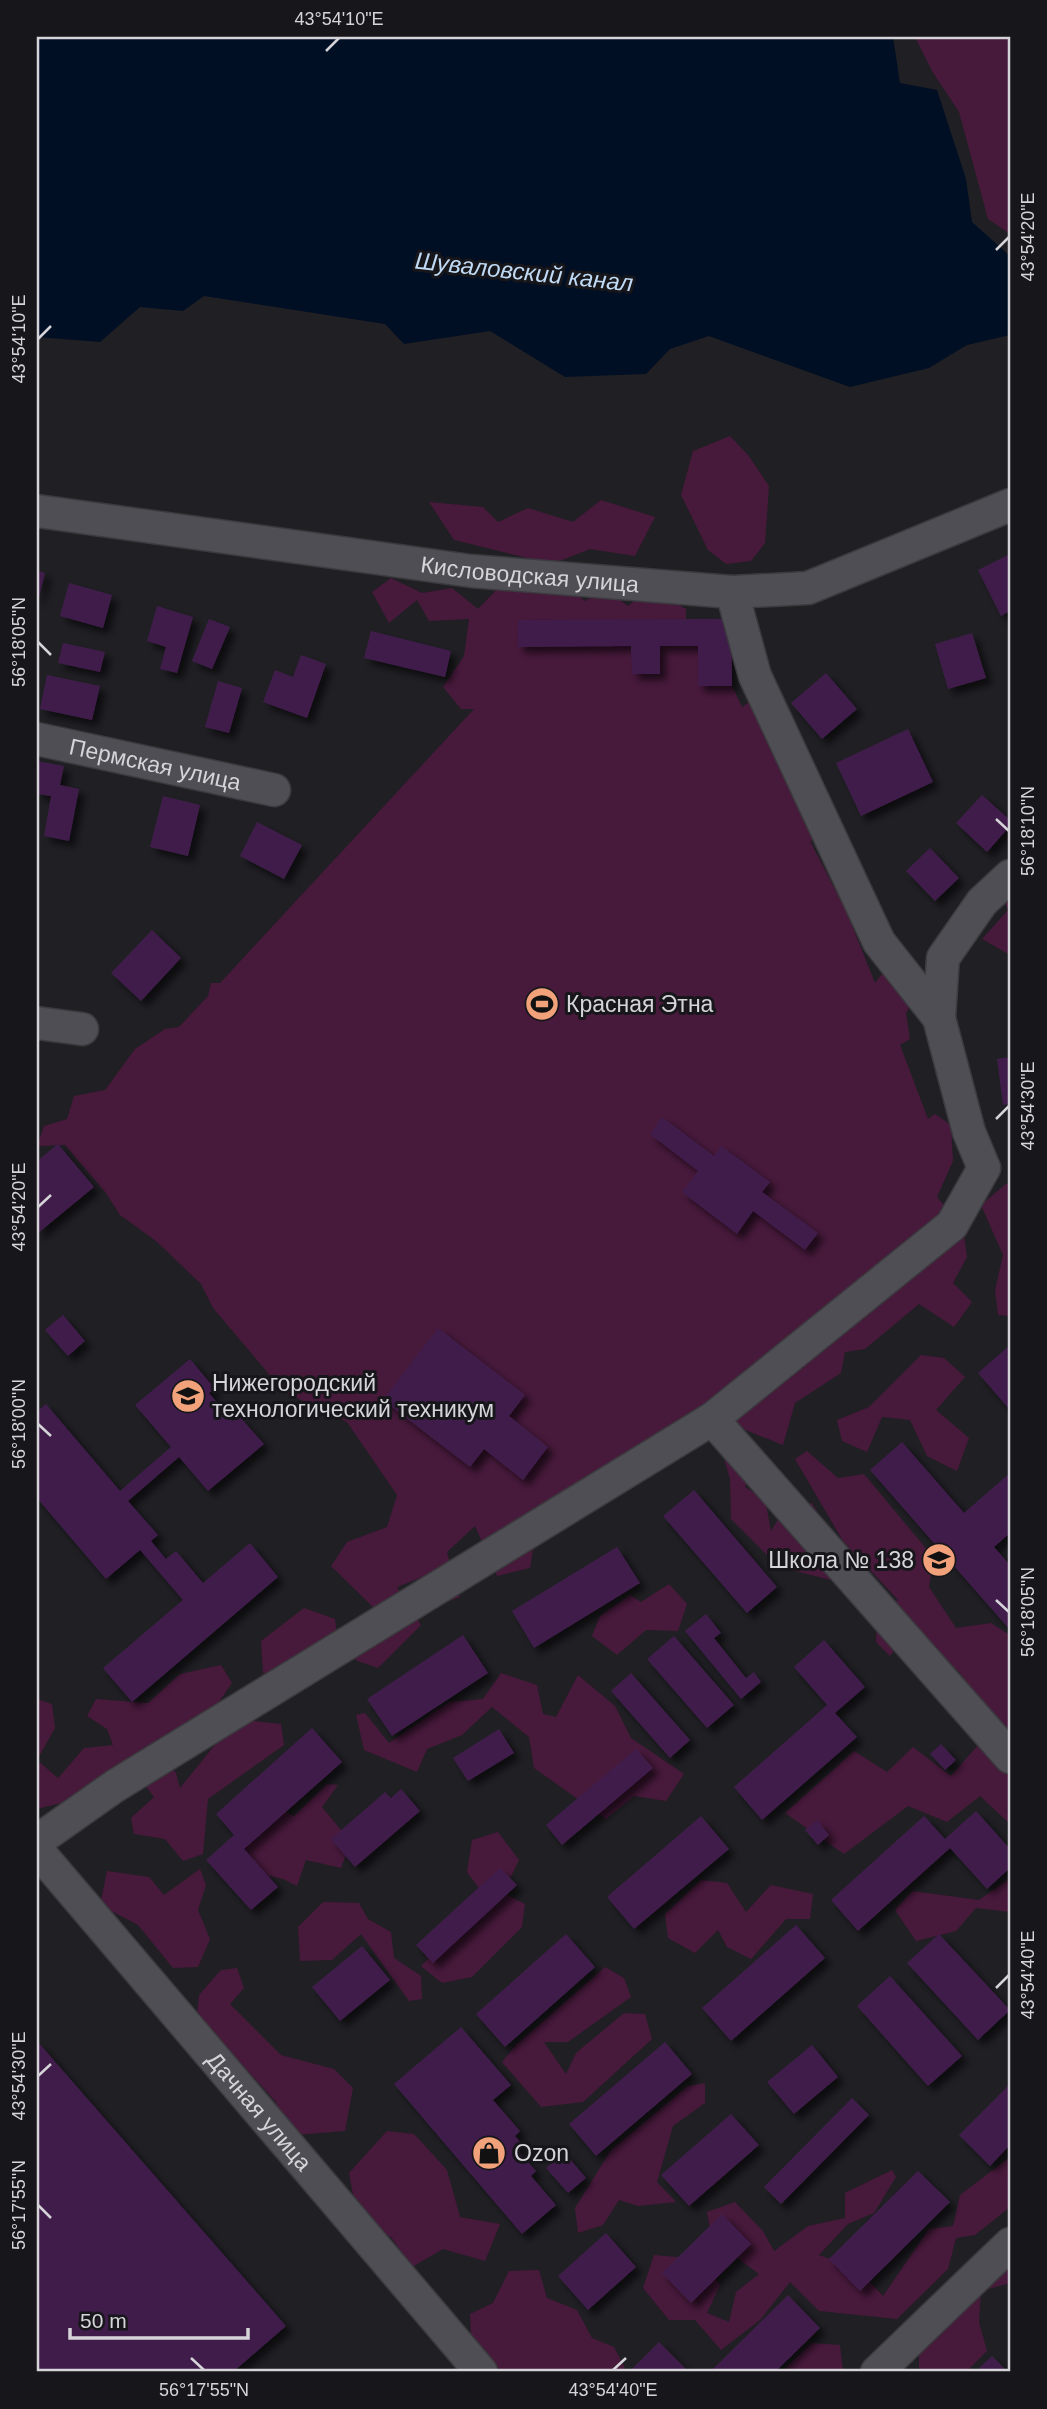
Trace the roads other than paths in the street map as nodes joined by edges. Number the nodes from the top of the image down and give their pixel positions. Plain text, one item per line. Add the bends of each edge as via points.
1 (1010, 505) edge
2 (37, 511) edge
3 (732, 592) junction
4 (37, 739) edge
5 (274, 790) dead end
6 (1010, 876) edge
7 (939, 1018) junction
8 (37, 1023) edge
9 (82, 1029) dead end
10 (997, 1165) edge
11 (712, 1419) junction
12 (1010, 1757) edge
13 (37, 1841) edge
14 (37, 1850) edge
15 (1010, 2244) edge
16 (481, 2372) edge
17 (877, 2372) edge

1 - 3 street, Кисловодская улица via 808,588
2 - 3 street, Кисловодская улица via 471,571
3 - 7 street via 755,676 879,942
4 - 5 street, Пермская улица
6 - 7 street via 982,902 943,958
7 - 10 street via 969,1132
8 - 9 street
10 - 11 street via 952,1225
11 - 12 street
11 - 13 street via 115,1786
14 - 16 street, Дачная улица
15 - 17 street

